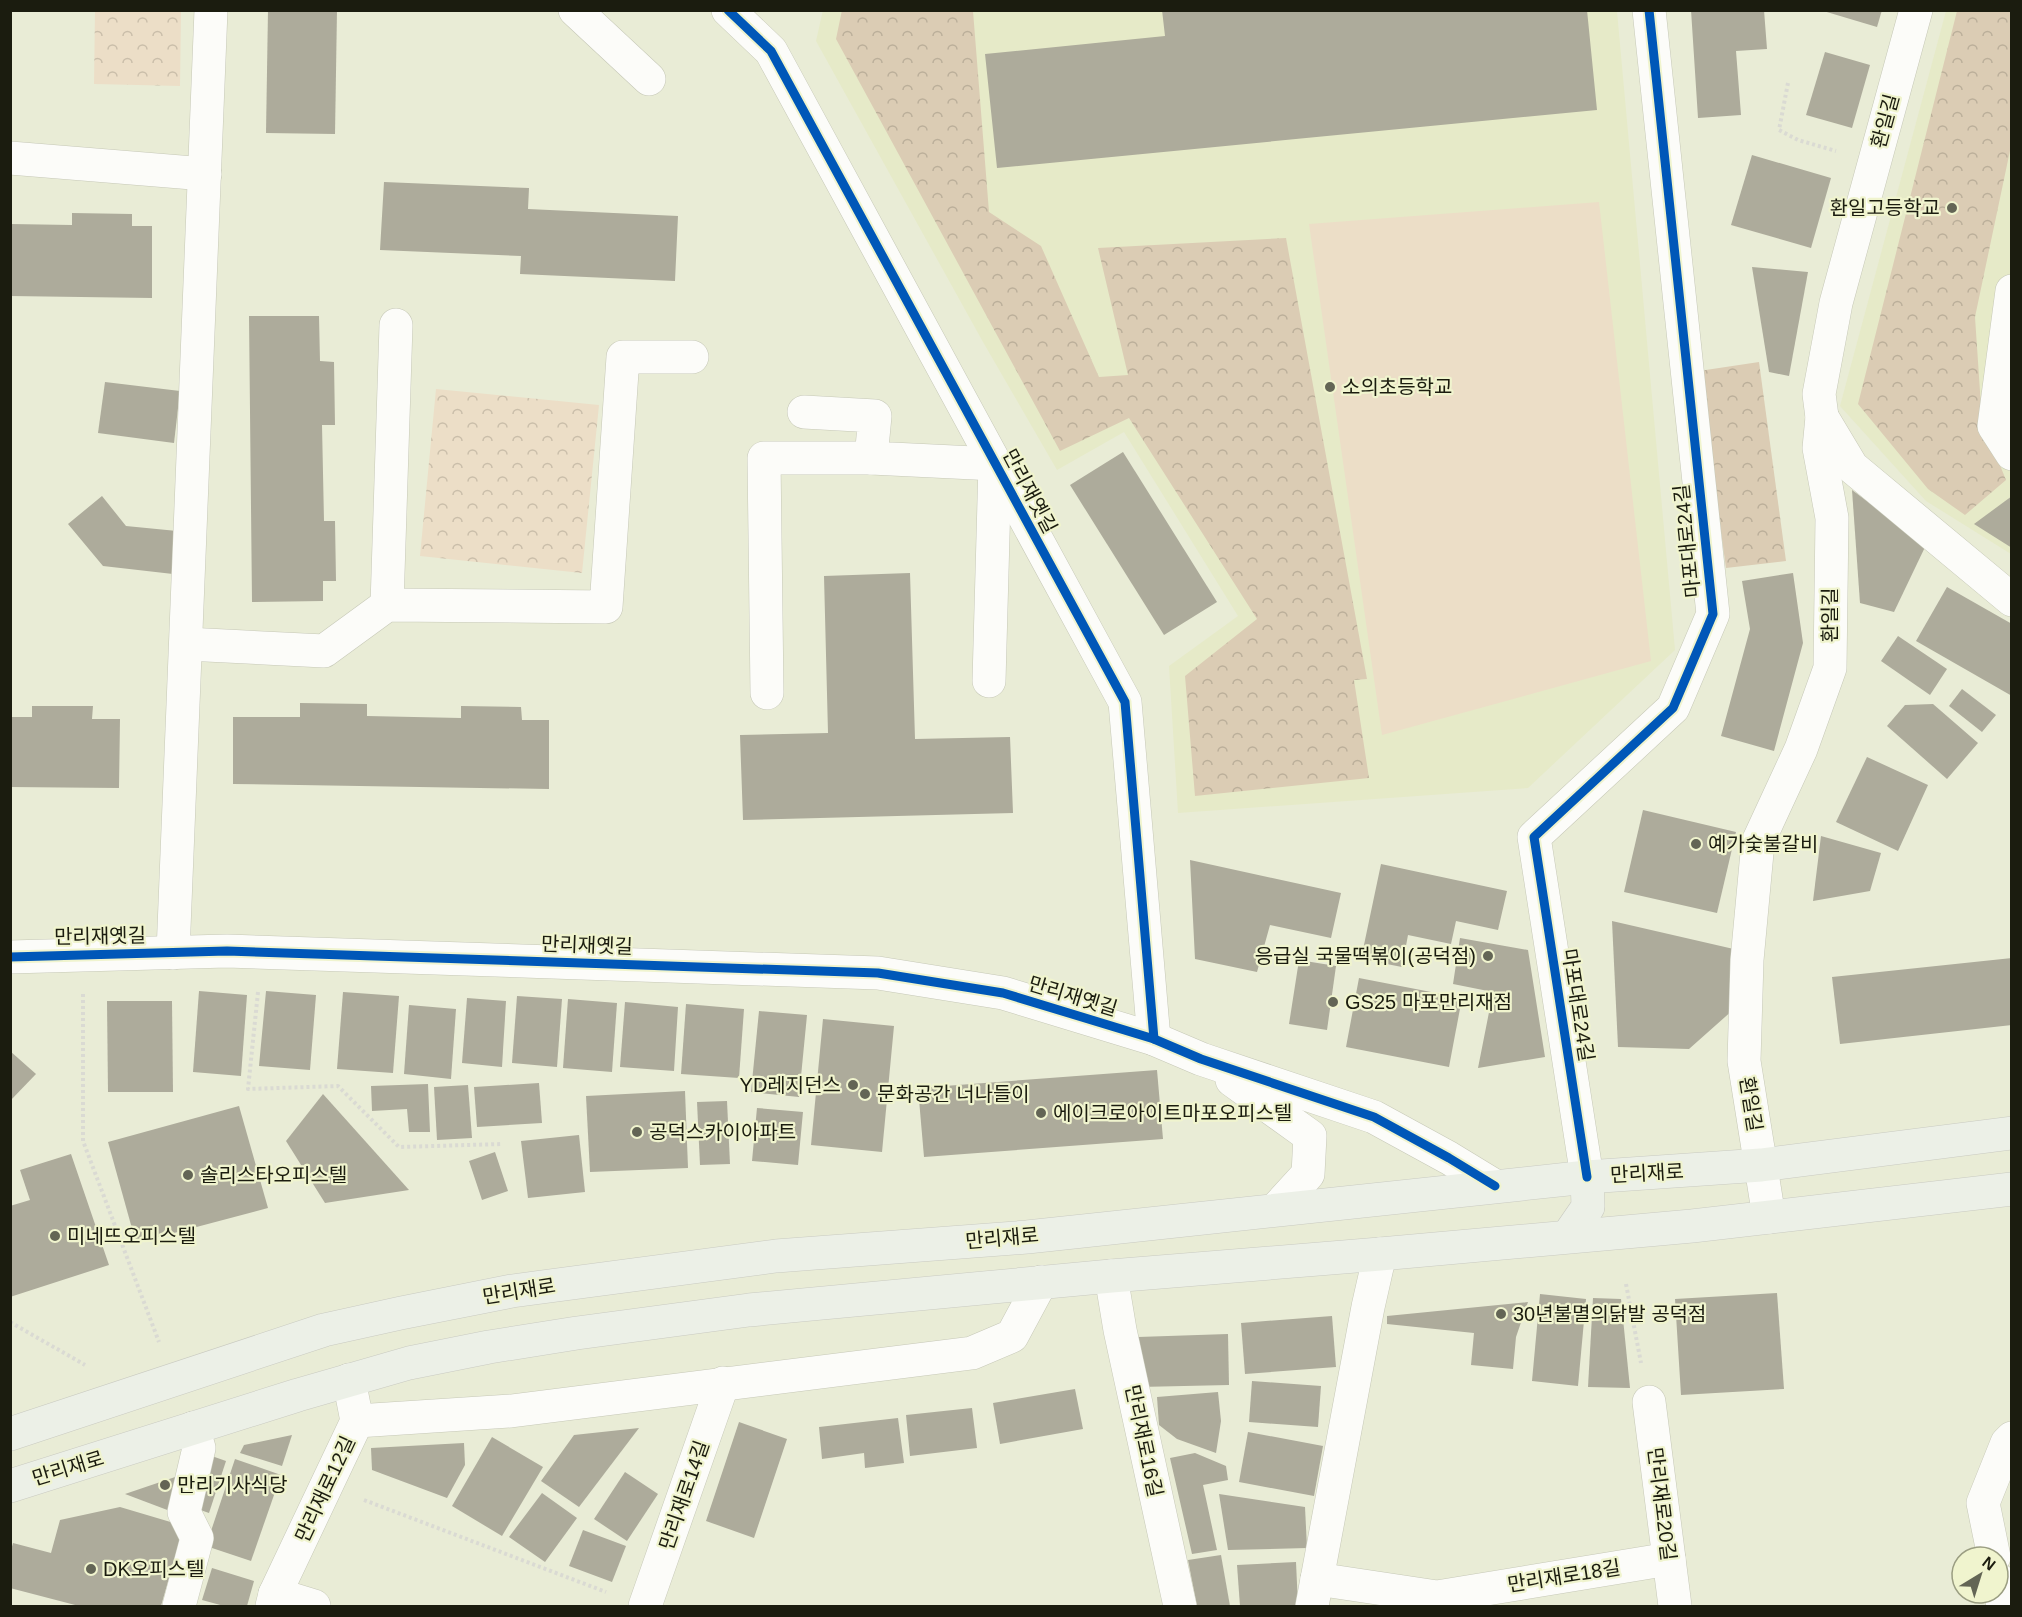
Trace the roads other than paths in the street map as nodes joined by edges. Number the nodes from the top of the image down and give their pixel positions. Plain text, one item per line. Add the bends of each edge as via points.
1 (211, 10) edge
2 (575, 10) edge
3 (728, 10) edge
4 (1649, 10) edge
5 (1916, 10) edge
6 (649, 79) dead end
7 (10, 158) edge
8 (205, 174) junction
9 (2012, 291) edge
10 (396, 325) dead end
11 (692, 357) dead end
12 (804, 412) dead end
13 (1822, 417) junction
14 (2012, 454) edge
15 (871, 458) junction
16 (995, 464) junction
17 (2012, 600) edge
18 (387, 605) junction
19 (186, 644) junction
20 (989, 681) dead end
21 (767, 693) dead end
22 (173, 953) junction
23 (10, 957) edge
24 (1154, 1039) junction
25 (1201, 1059) junction
26 (2012, 1133) edge
27 (1761, 1165) junction
28 (1587, 1177) junction
29 (1495, 1186) junction
30 (2012, 1189) edge
31 (1276, 1209) junction
32 (1770, 1217) junction
33 (1568, 1236) junction
34 (1380, 1254) junction
35 (1111, 1276) junction
36 (1041, 1282) junction
37 (349, 1380) junction
38 (723, 1383) junction
39 (1649, 1402) road end
40 (357, 1421) junction
41 (193, 1428) junction
42 (10, 1434) edge
43 (2012, 1438) edge
44 (10, 1486) edge
45 (1992, 1545) edge
46 (1669, 1559) junction
47 (1315, 1593) edge
48 (274, 1600) edge
49 (179, 1606) edge
50 (314, 1606) edge
51 (645, 1606) edge
52 (1180, 1606) edge
53 (1676, 1606) edge

1 - 8 street
2 - 6 street
3 - 16 street, 만리재옛길 via 771,51
4 - 28 street, 마포대로24길 via 1713,614 1673,708 1534,837
5 - 13 street, 환일길 via 1836,303 1819,393
7 - 8 street
8 - 19 street
9 - 14 street via 1994,426
10 - 18 street
11 - 18 street via 623,357 606,607
12 - 15 street via 875,416
13 - 17 street via 1852,467
13 - 27 street, 환일길 via 1819,447 1832,518 1830,668 1801,749 1758,842 1747,960 1744,1060
15 - 16 street
15 - 21 street via 764,458
16 - 20 street
16 - 24 street, 만리재옛길 via 1125,702
18 - 19 street via 324,651
19 - 22 street
22 - 23 street, 만리재옛길
22 - 24 street, 만리재옛길 via 227,951 878,973 1003,993
24 - 25 street, 만리재옛길
25 - 29 street, 만리재옛길 via 1374,1117
25 - 31 street, 만리재옛길 via 1310,1136 1308,1174
26 - 27 main road, 만리재로
27 - 28 main road, 만리재로
27 - 32 street, 환일길
28 - 29 main road, 만리재로
28 - 33 main road via 1588,1207
29 - 31 main road, 만리재로
30 - 32 main road, 만리재로
31 - 42 main road, 만리재로 via 1027,1237 776,1256 512,1291 324,1330
32 - 33 main road, 만리재로
33 - 34 main road, 만리재로
34 - 35 main road, 만리재로
34 - 47 street, 만리재로18길
35 - 36 main road, 만리재로
35 - 52 street, 만리재로16길
36 - 37 main road, 만리재로 via 749,1310 576,1333 409,1363
36 - 38 street via 1012,1336 972,1353
37 - 40 street, 만리재로12길
37 - 41 main road, 만리재로
38 - 40 street via 511,1411
38 - 51 street, 만리재로14길
39 - 46 street, 만리재로20길
40 - 48 street, 만리재로12길
41 - 44 main road, 만리재로
41 - 49 street via 199,1448 184,1512 197,1538
43 - 45 street via 1983,1503
46 - 47 street, 만리재로18길 via 1437,1597
46 - 53 street, 만리재로20길
48 - 50 street, 만리재로12길

